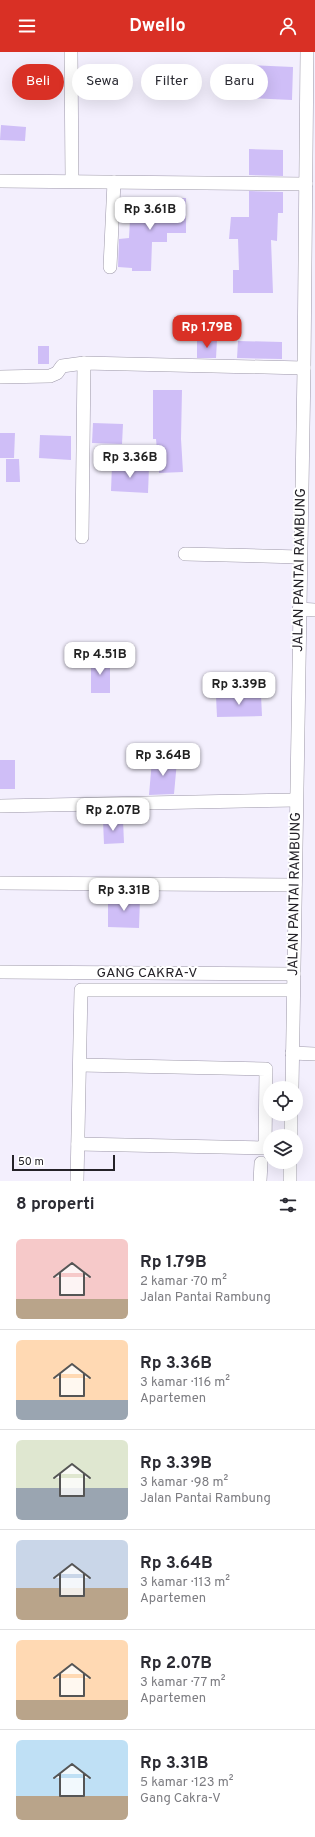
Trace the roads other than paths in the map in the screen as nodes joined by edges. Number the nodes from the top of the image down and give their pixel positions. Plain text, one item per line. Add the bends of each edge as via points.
1 (71, 52) edge
2 (307, 52) edge
3 (0, 181) edge
4 (72, 181) junction
5 (114, 182) junction
6 (306, 184) junction
7 (110, 267) dead end
8 (84, 363) junction
9 (304, 368) junction
10 (0, 377) edge
11 (82, 537) dead end
12 (185, 554) dead end
13 (300, 557) junction
14 (299, 609) junction
15 (315, 610) edge
16 (296, 800) junction
17 (0, 806) edge
18 (0, 884) edge
19 (295, 885) junction
20 (0, 972) edge
21 (294, 974) junction
22 (293, 990) junction
23 (292, 1054) junction
24 (315, 1054) edge
25 (80, 1066) junction
26 (292, 1081) edge
27 (78, 1144) junction
28 (261, 1163) dead end
29 (290, 1169) edge
30 (77, 1181) edge
31 (260, 1181) edge
32 (290, 1181) edge

1 - 4 street
2 - 6 street, JALAN PANTAI RAMBUNG
3 - 4 street
4 - 5 street
5 - 6 street
5 - 7 street
6 - 9 street, JALAN PANTAI RAMBUNG
8 - 9 street
8 - 10 street via 62,366 57,373 50,376
8 - 11 street
9 - 13 street, JALAN PANTAI RAMBUNG
12 - 13 street
13 - 14 street, JALAN PANTAI RAMBUNG
14 - 15 street
14 - 16 street, JALAN PANTAI RAMBUNG
16 - 17 street
16 - 19 street, JALAN PANTAI RAMBUNG
18 - 19 street
19 - 21 street, JALAN PANTAI RAMBUNG
20 - 21 street, GANG CAKRA-V
21 - 22 street, JALAN PANTAI RAMBUNG
22 - 23 street, JALAN PANTAI RAMBUNG
22 - 25 street via 82,990
23 - 24 street
23 - 26 street, JALAN PANTAI RAMBUNG
25 - 27 street
25 - 27 street via 266,1069 265,1148
27 - 30 street
28 - 31 street
29 - 32 street

